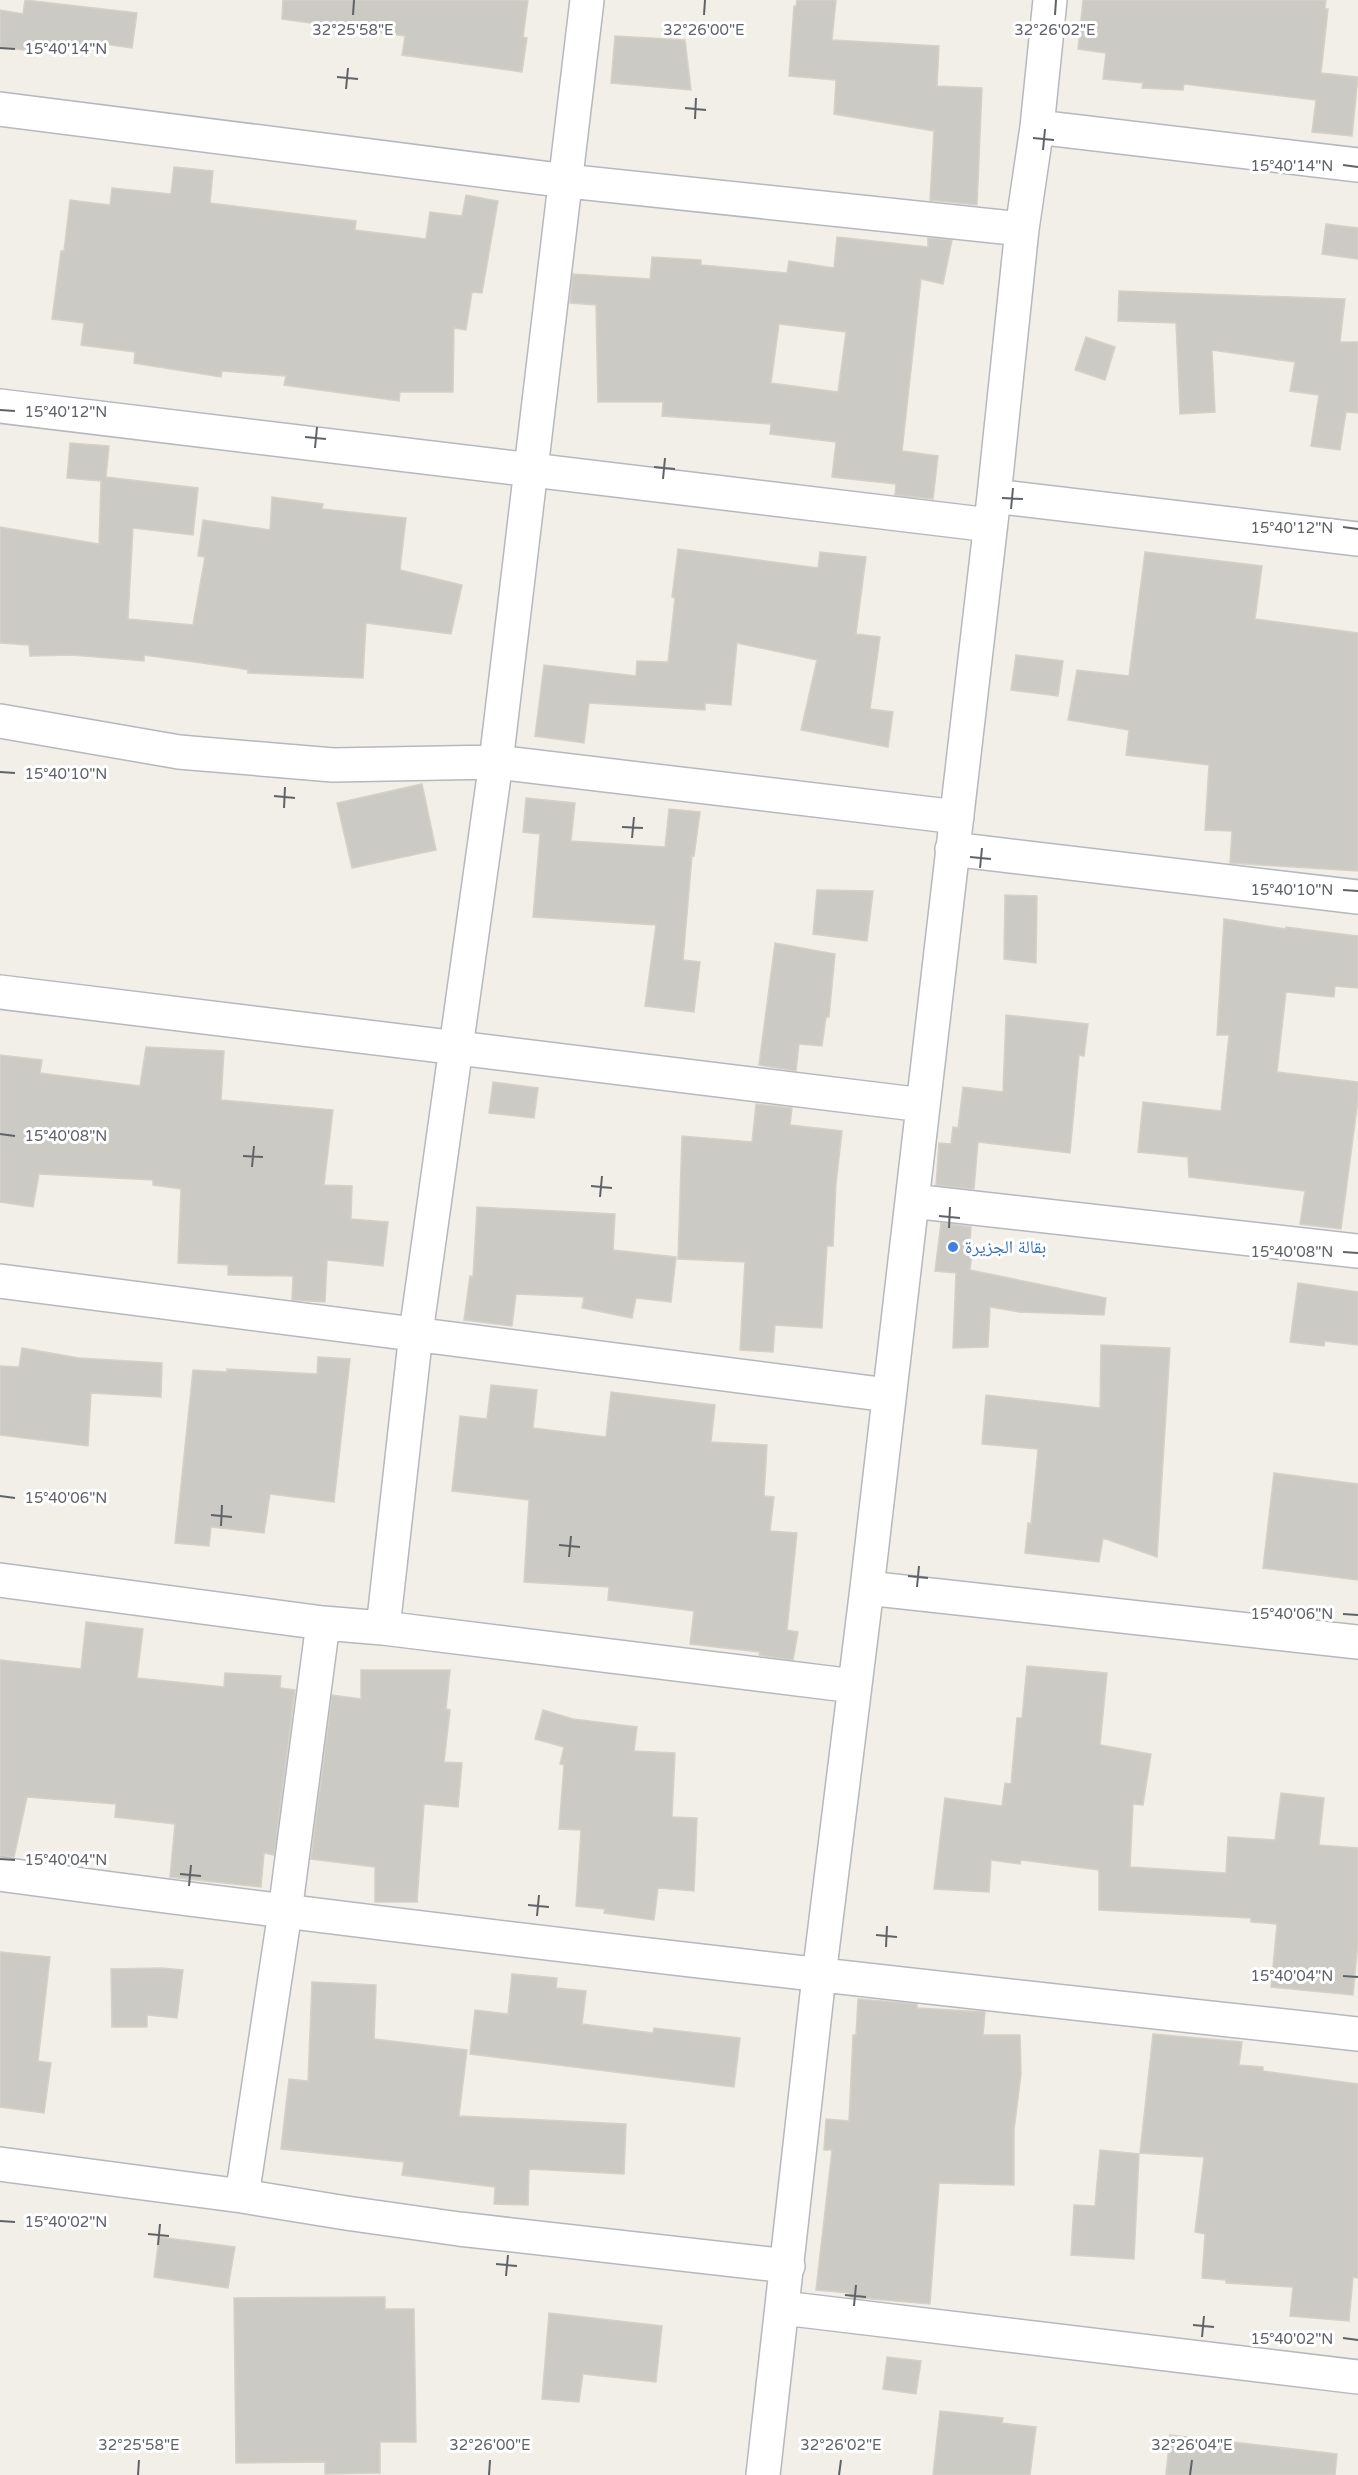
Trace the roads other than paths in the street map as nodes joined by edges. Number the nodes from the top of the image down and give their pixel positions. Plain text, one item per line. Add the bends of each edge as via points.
1 (587, 0) edge
2 (1050, 0) edge
3 (0, 109) edge
4 (1037, 126) junction
5 (1358, 165) edge
6 (567, 181) junction
7 (1022, 229) junction
8 (0, 405) edge
9 (530, 470) junction
10 (992, 511) junction
11 (1358, 539) edge
12 (0, 721) edge
13 (495, 762) junction
14 (957, 817) junction
15 (952, 849) junction
16 (1358, 897) edge
17 (0, 992) edge
18 (455, 1048) junction
19 (923, 1105) junction
20 (912, 1201) junction
21 (1358, 1251) edge
22 (0, 1281) edge
23 (416, 1333) junction
24 (888, 1395) junction
25 (0, 1580) edge
26 (867, 1588) junction
27 (323, 1623) junction
28 (383, 1628) junction
29 (1358, 1642) edge
30 (854, 1686) junction
31 (0, 1874) edge
32 (285, 1912) junction
33 (819, 1976) junction
34 (1358, 2034) edge
35 (0, 2164) edge
36 (242, 2196) junction
37 (788, 2266) junction
38 (783, 2308) junction
39 (1358, 2377) edge
40 (763, 2475) edge

1 - 6 street
2 - 4 street
3 - 6 street
4 - 5 street
4 - 7 street
6 - 7 street
6 - 9 street
7 - 10 street
8 - 9 street
9 - 10 street
9 - 13 street
10 - 11 street
10 - 14 street
12 - 13 street via 179,752 321,764
13 - 14 street
13 - 18 street
14 - 15 street
15 - 16 street
15 - 19 street
17 - 18 street
18 - 19 street
18 - 23 street
19 - 20 street
20 - 21 street
20 - 24 street
22 - 23 street
23 - 24 street
23 - 28 street
24 - 26 street
25 - 27 street
26 - 29 street
26 - 30 street
27 - 28 street
27 - 32 street
28 - 30 street
30 - 33 street
31 - 32 street
32 - 33 street
32 - 36 street
33 - 34 street
33 - 37 street
35 - 36 street
36 - 37 street via 459,2229
37 - 38 street
38 - 39 street
38 - 40 street

